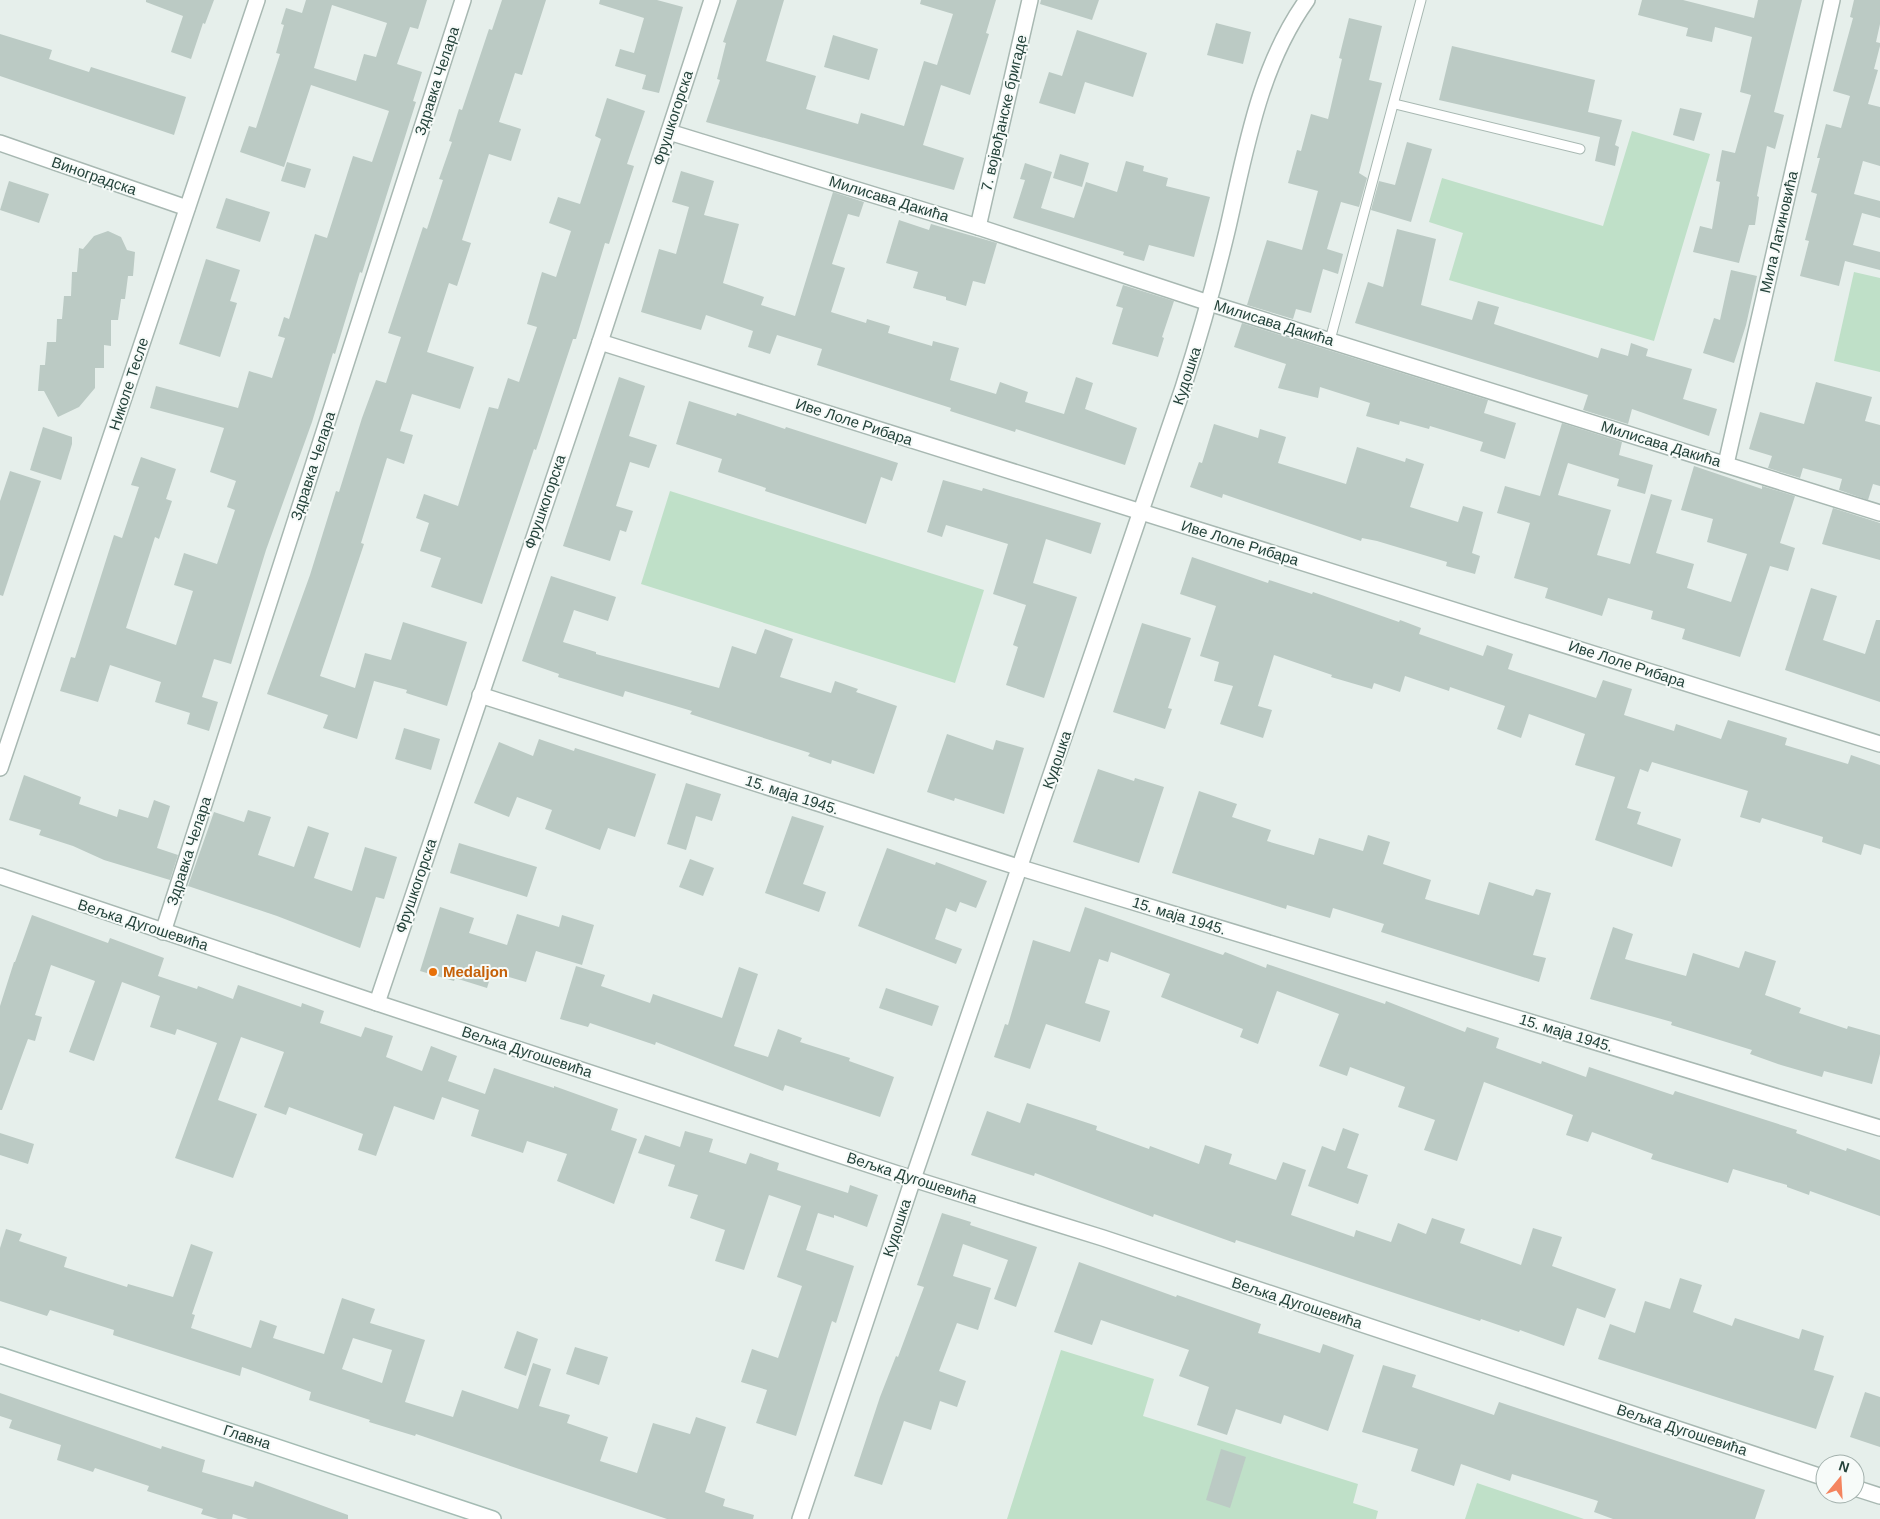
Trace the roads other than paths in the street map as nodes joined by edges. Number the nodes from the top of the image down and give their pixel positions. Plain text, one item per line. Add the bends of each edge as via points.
1 (257, 0) edge
2 (463, 0) edge
3 (712, 0) edge
4 (1030, 0) edge
5 (1307, 0) edge
6 (1422, 0) edge
7 (1832, 0) edge
8 (1395, 104) junction
9 (669, 132) junction
10 (0, 143) edge
11 (1580, 149) dead end
12 (187, 208) junction
13 (978, 227) junction
14 (1209, 303) junction
15 (1330, 340) junction
16 (600, 342) junction
17 (1726, 464) junction
18 (1140, 513) junction
19 (1880, 513) edge
20 (480, 695) junction
21 (1880, 744) edge
22 (0, 768) edge
23 (1021, 868) junction
24 (0, 876) edge
25 (163, 932) junction
26 (376, 1003) junction
27 (1880, 1128) edge
28 (913, 1179) junction
29 (0, 1355) edge
30 (1815, 1475) edge
31 (1865, 1491) edge
32 (1880, 1496) edge
33 (493, 1519) edge
34 (800, 1519) edge

1 - 12 street, Николе Тесле
2 - 25 street, Здравка Челара
3 - 9 street, Фрушкогорска
4 - 13 street, 7. војвођанске бригаде
5 - 14 street, Кудошка via 1268,72 1255,111
6 - 8 lane
7 - 17 street, Мила Латиновића
8 - 11 lane
8 - 15 lane
9 - 13 street, Милисава Дакића
9 - 16 street, Фрушкогорска
10 - 12 street, Виноградска
12 - 22 street, Николе Тесле
13 - 14 street, Милисава Дакића
14 - 15 street, Милисава Дакића
14 - 18 street, Кудошка
15 - 17 street, Милисава Дакића
16 - 18 street, Иве Лоле Рибара
16 - 20 street, Фрушкогорска
17 - 19 street, Милисава Дакића
18 - 21 street, Иве Лоле Рибара
18 - 23 street, Кудошка
20 - 23 street, 15. маја 1945.
20 - 26 street, Фрушкогорска
23 - 27 street, 15. маја 1945.
23 - 28 street, Кудошка
24 - 25 street, Вељка Дугошевића
25 - 26 street, Вељка Дугошевића
26 - 28 street, Вељка Дугошевића
28 - 30 street, Вељка Дугошевића via 1103,1238
28 - 34 street, Кудошка
29 - 33 street, Главна
31 - 32 street

